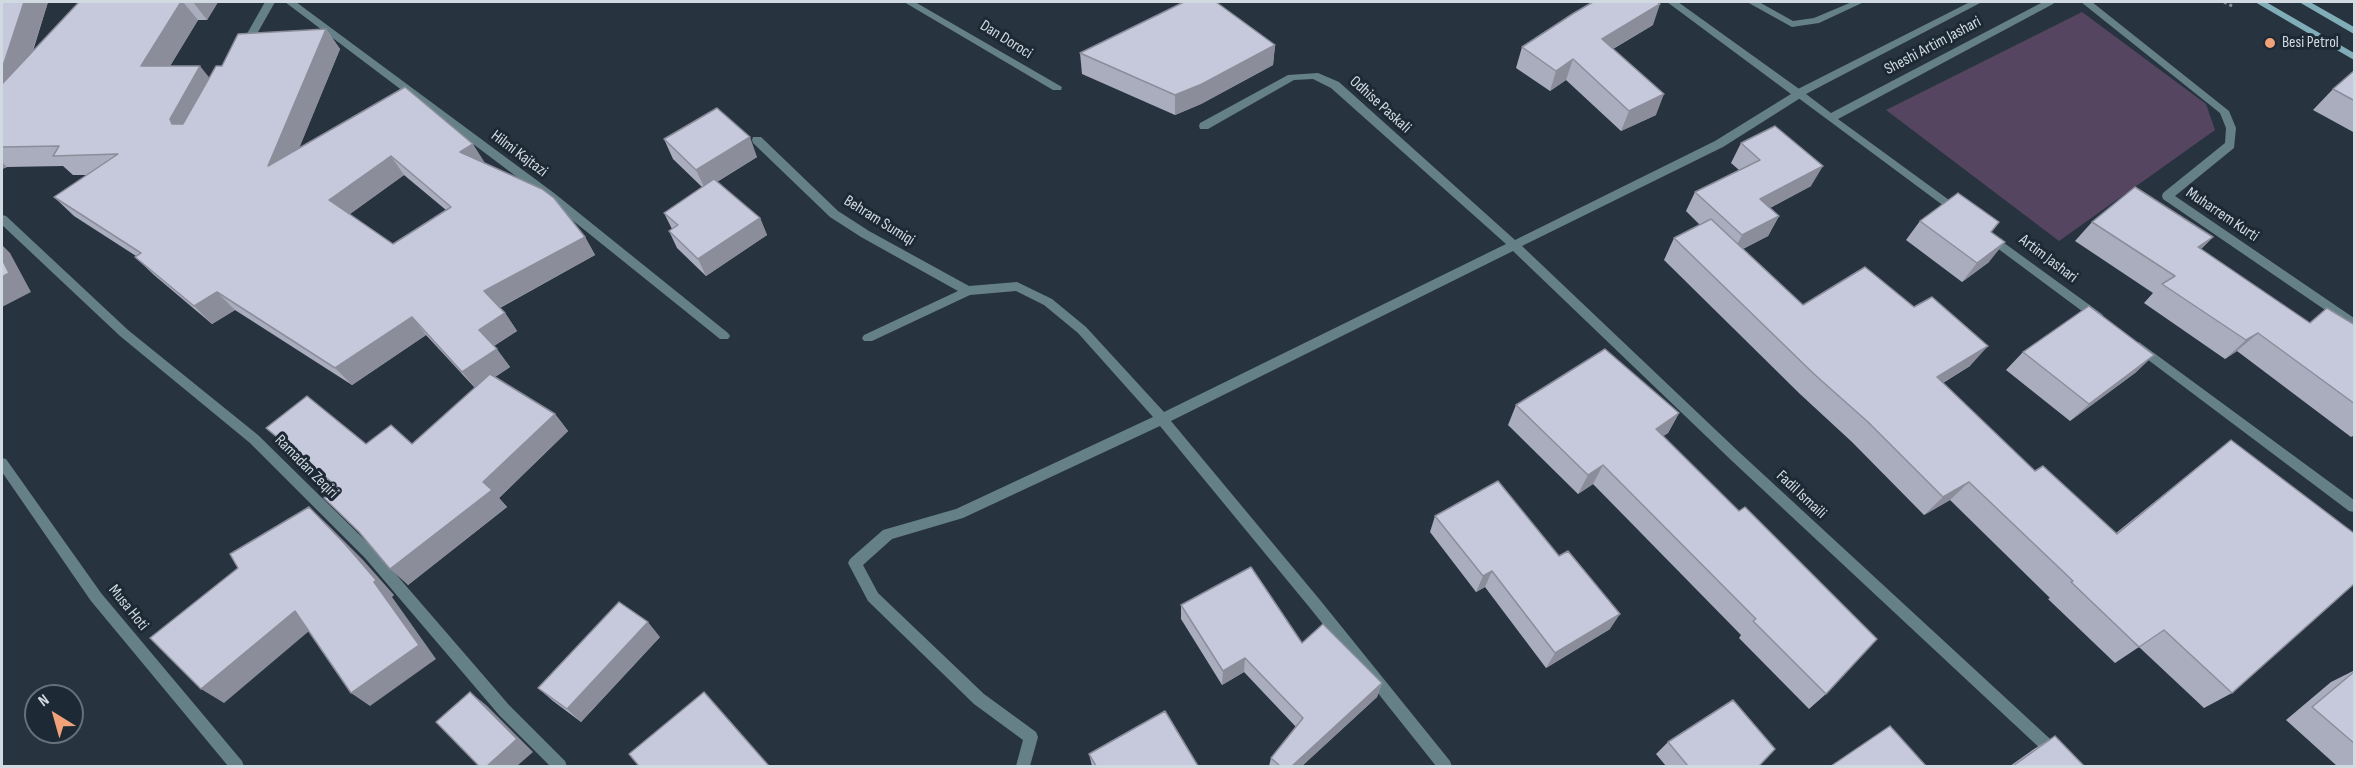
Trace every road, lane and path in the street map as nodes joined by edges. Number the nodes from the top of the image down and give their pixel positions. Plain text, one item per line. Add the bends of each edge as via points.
1 (270, 2) edge
2 (290, 2) edge
3 (909, 2) edge
4 (1672, 2) edge
5 (1752, 2) edge
6 (1859, 2) edge
7 (1977, 2) edge
8 (2049, 2) edge
9 (2086, 2) edge
10 (2260, 2) edge
11 (2304, 2) edge
12 (2355, 31) edge
13 (2355, 57) edge
14 (237, 61) edge
15 (1057, 87) dead end
16 (1798, 94) junction
17 (1831, 118) junction
18 (1204, 126) dead end
19 (757, 140) dead end
20 (1964, 217) edge
21 (2, 219) edge
22 (1983, 231) edge
23 (1514, 244) junction
24 (968, 291) junction
25 (2107, 323) edge
26 (2355, 324) edge
27 (724, 336) dead end
28 (2126, 337) edge
29 (868, 338) dead end
30 (1162, 419) junction
31 (2, 463) edge
32 (2355, 507) edge
33 (237, 766) edge
34 (560, 766) edge
35 (1023, 766) edge
36 (1445, 766) edge
37 (2069, 766) edge

1 - 14 street
2 - 27 street, Hilmi Kajtazi via 549,196
3 - 15 street, Dan Doroci
4 - 16 street
5 - 6 street via 1792,24 1816,21
7 - 16 street
8 - 17 street, Sheshi Artim Jashari
9 - 26 street, Muharrem Kurti via 2224,111 2231,128 2230,145 2166,196
10 - 13 main road
11 - 12 main road
16 - 17 street
16 - 23 street via 1719,144
17 - 20 street
18 - 23 street, Odhise Paskali via 1292,77 1314,75 1335,84
19 - 24 street, Behram Sumiqi via 834,214
21 - 34 street, Ramadan Zeqiri via 124,333 254,439 370,554 504,710
22 - 25 street, Artim Jashari
23 - 30 street
23 - 37 street, Fadil Ismaili
24 - 29 street
24 - 30 street via 1017,286 1048,302 1082,330
28 - 32 street
30 - 35 street via 958,514 888,534 855,563 873,597 979,699 1031,737
30 - 36 street
31 - 33 street, Musa Hoti via 96,597

